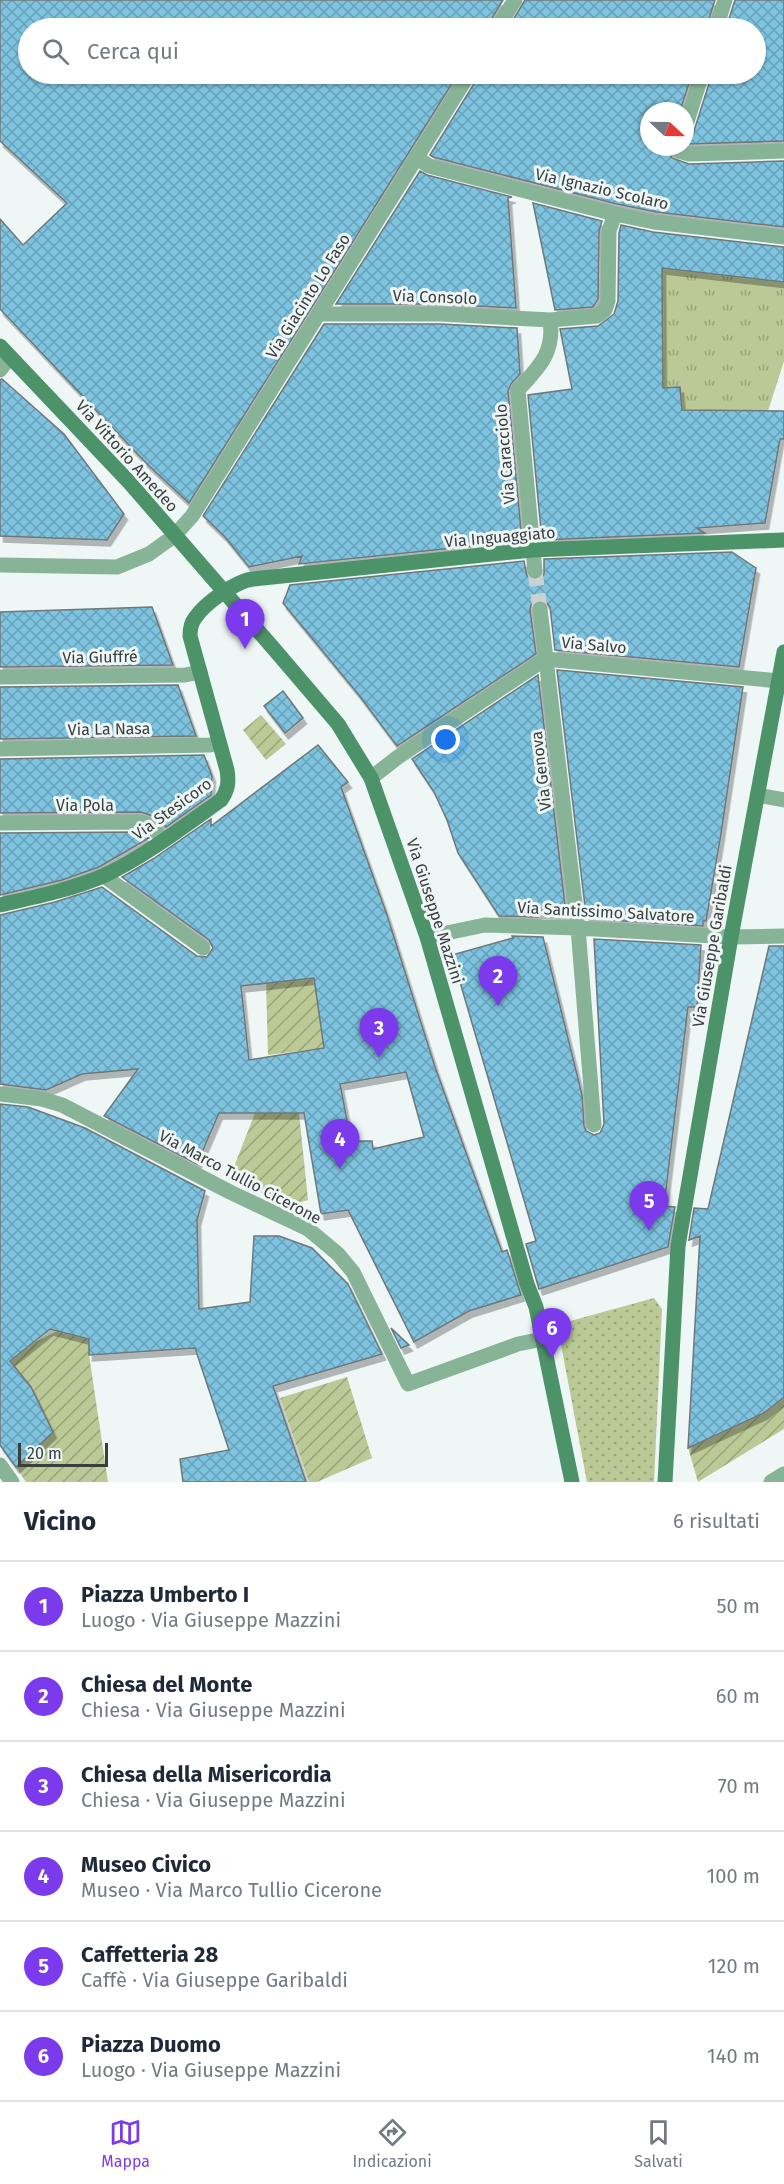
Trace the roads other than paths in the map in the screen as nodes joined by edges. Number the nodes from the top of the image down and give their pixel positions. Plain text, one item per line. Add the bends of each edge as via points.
1 (515, 0) edge
2 (725, 0) edge
3 (503, 18) edge
4 (719, 18) edge
5 (463, 84) edge
6 (699, 84) edge
7 (693, 102) edge
8 (784, 151) edge
9 (694, 154) edge
10 (416, 157) junction
11 (615, 214) junction
12 (784, 237) edge
13 (320, 314) junction
14 (550, 320) junction
15 (5, 352) edge
16 (0, 370) edge
17 (174, 536) junction
18 (784, 540) edge
19 (532, 550) junction
20 (0, 565) edge
21 (535, 571) tunnel mouth
22 (224, 593) junction
23 (540, 609) tunnel mouth
24 (784, 652) edge
25 (545, 659) junction
26 (200, 672) junction
27 (0, 677) edge
28 (778, 681) junction
29 (219, 743) junction
30 (0, 749) edge
31 (371, 778) junction
32 (758, 795) junction
33 (784, 800) edge
34 (0, 823) edge
35 (163, 839) junction
36 (104, 876) junction
37 (0, 905) edge
38 (578, 928) junction
39 (784, 936) edge
40 (427, 937) junction
41 (731, 937) junction
42 (203, 948) dead end
43 (0, 1094) edge
44 (594, 1125) dead end
45 (543, 1338) junction
46 (0, 1465) edge
47 (784, 1474) edge
48 (12, 1482) edge
49 (572, 1482) edge
50 (665, 1482) edge
51 (771, 1482) edge

1 - 3 street
2 - 4 street
5 - 10 street, Via Giacinto Lo Faso
6 - 7 street
8 - 9 street
10 - 11 street, Via Ignazio Scolaro via 429,166
10 - 13 street, Via Giacinto Lo Faso
11 - 12 street, Via Ignazio Scolaro
11 - 14 street, Via Consolo via 609,231 605,310 597,316
13 - 14 street, Via Consolo via 441,314
13 - 17 street, Via Giacinto Lo Faso via 192,516
14 - 19 street, Via Caracciolo via 548,351 518,390
15 - 16 street
15 - 17 street, Via Vittorio Amedeo via 129,482
17 - 20 street, Via Giacinto Lo Faso via 148,554 117,567
17 - 22 street, Via Vittorio Amedeo
18 - 19 street, Via Inguaggiato
19 - 21 street
19 - 22 street, Via Inguaggiato via 253,579
22 - 26 street, Via Stesicoro via 200,612 190,627
22 - 31 street, Via Giuseppe Mazzini via 338,724
23 - 25 street, Via Genova
24 - 28 street, Via Giuseppe Garibaldi
25 - 28 street, Via Salvo
25 - 31 street, Via Salvo
25 - 38 street, Via Genova
26 - 27 street, Via Giuffré
26 - 29 street, Via Stesicoro
28 - 32 street, Via Giuseppe Garibaldi
29 - 30 street, Via La Nasa
29 - 35 street, Via Stesicoro via 228,781 226,792 221,800
31 - 40 street, Via Giuseppe Mazzini
32 - 33 street
32 - 41 street, Via Giuseppe Garibaldi
34 - 35 street, Via Pola via 141,822
35 - 36 street, Via Stesicoro
36 - 37 street, Via Stesicoro via 66,890
36 - 42 street
38 - 40 street, Via Santissimo Salvatore via 485,925
38 - 41 street, Via Santissimo Salvatore
38 - 44 street, Via Genova
39 - 41 street, Via Santissimo Salvatore
40 - 45 street, Via Giuseppe Mazzini
41 - 50 street, Via Giuseppe Garibaldi via 678,1246
43 - 45 street, Via Marco Tullio Cicerone via 42,1099 86,1117 308,1230 353,1272 408,1384
45 - 49 street, Via Giuseppe Mazzini
46 - 48 street
47 - 51 street

